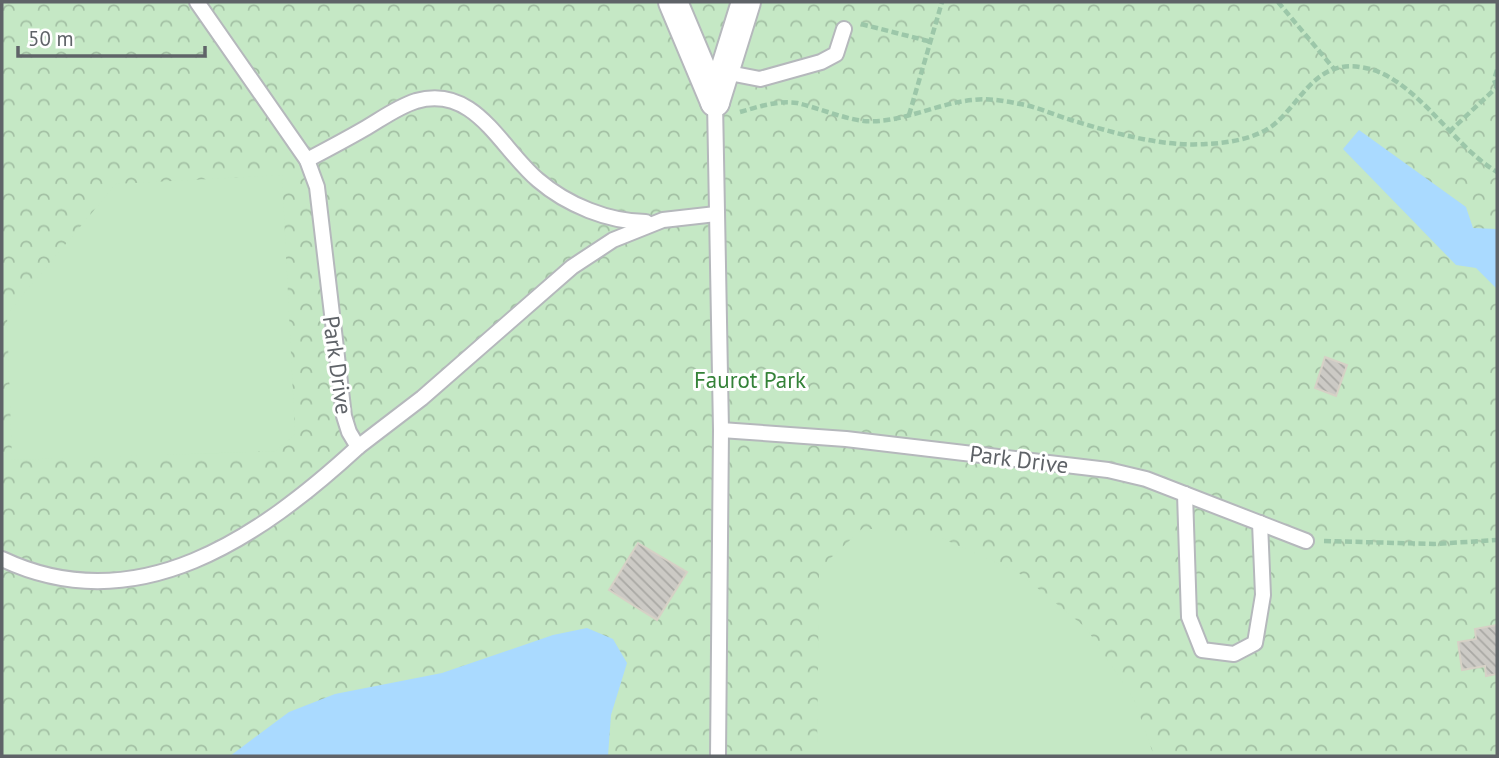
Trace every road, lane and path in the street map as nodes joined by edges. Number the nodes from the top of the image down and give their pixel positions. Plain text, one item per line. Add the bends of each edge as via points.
1 (197, 2) edge
2 (673, 2) edge
3 (746, 2) edge
4 (942, 2) edge
5 (1278, 2) edge
6 (844, 29) joint
7 (932, 42) junction
8 (1335, 70) junction
9 (1497, 70) edge
10 (724, 72) junction
11 (1497, 87) edge
12 (715, 110) junction
13 (909, 115) junction
14 (1449, 132) junction
15 (307, 160) junction
16 (1497, 172) edge
17 (716, 214) junction
18 (658, 221) junction
19 (721, 430) junction
20 (358, 447) junction
21 (1185, 494) junction
22 (1260, 523) junction
23 (1497, 540) edge
24 (1306, 541) joint
25 (2, 559) edge
26 (718, 756) edge

1 - 15 lane, Park Drive
2 - 12 street
3 - 10 street
4 - 7 path
5 - 8 path
6 - 7 path via 850,21
6 - 10 lane via 836,54 821,62 760,79
7 - 13 path
8 - 13 path via 1310,83 1273,125 1259,134 1204,145 1155,141 1024,104 990,99
8 - 14 path via 1358,66 1381,73 1409,92
9 - 11 path
10 - 12 street
11 - 14 path
12 - 13 path via 797,103 866,121
12 - 17 lane
14 - 16 path
15 - 18 lane via 414,102 450,99 478,115 528,170 555,192 603,215
15 - 20 lane, Park Drive via 317,187 344,416
17 - 18 lane
17 - 19 lane
18 - 20 lane via 613,240 572,267 422,398
19 - 21 lane, Park Drive via 1047,461 1146,479
19 - 26 lane
20 - 25 lane, Park Drive via 280,514 249,533 145,577 82,583 51,578
21 - 22 lane, Park Drive
21 - 22 lane via 1189,617 1202,650 1234,654 1255,643 1264,595
22 - 24 lane, Park Drive
23 - 24 path via 1434,544

